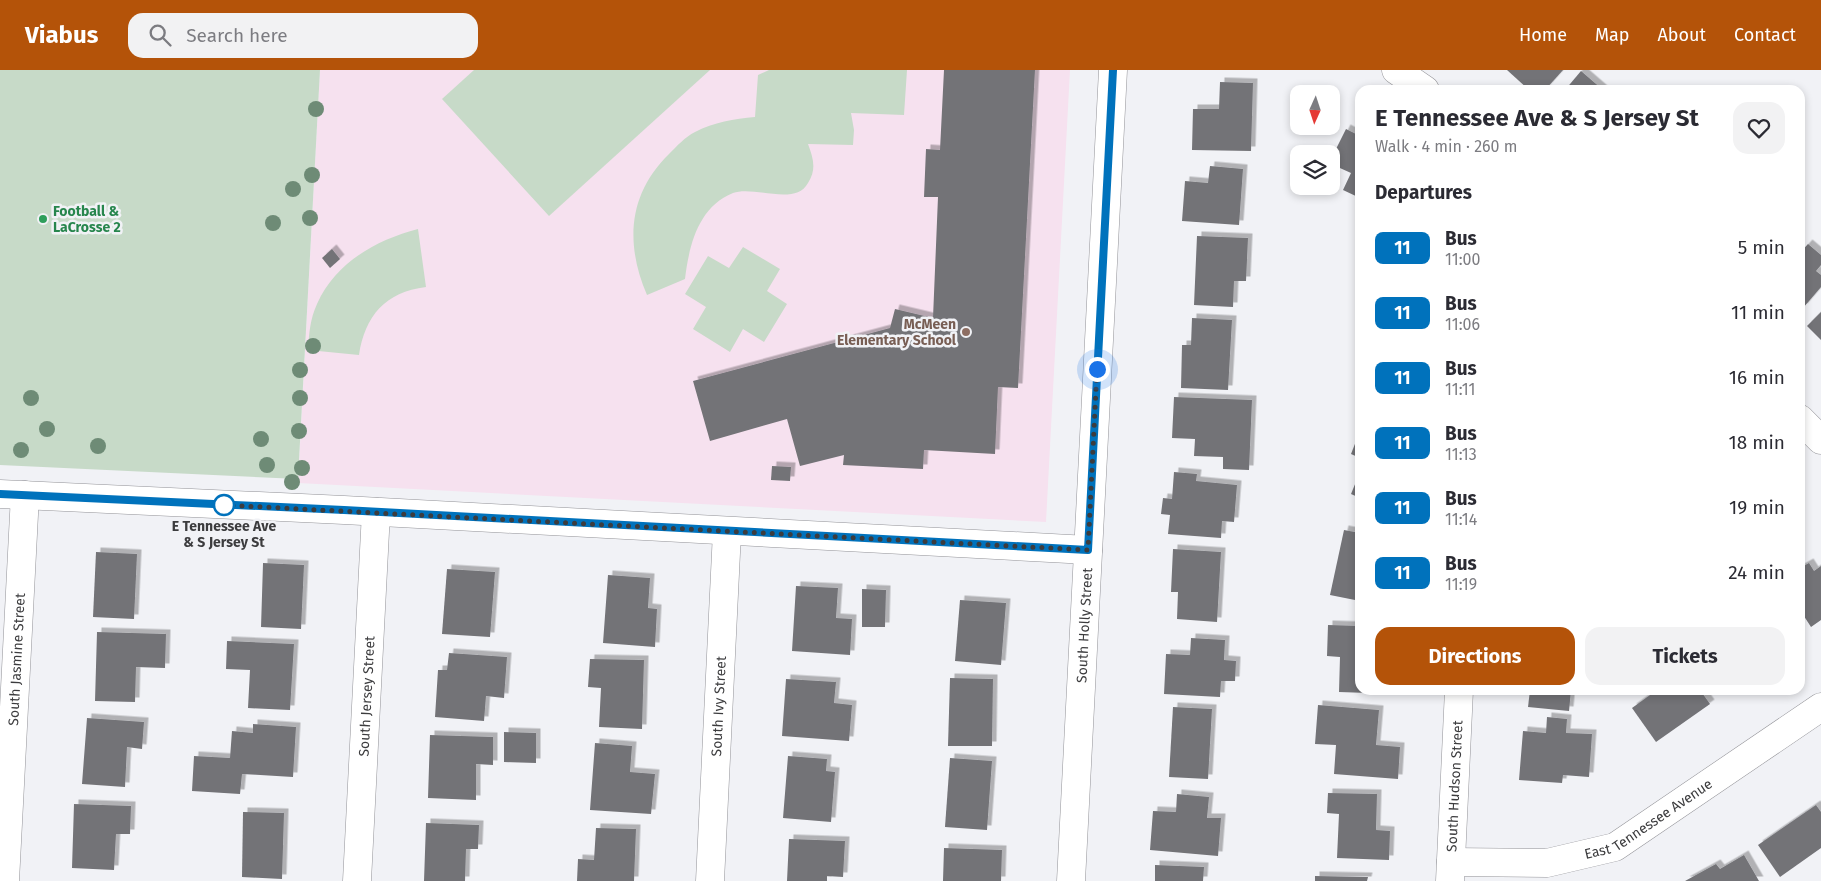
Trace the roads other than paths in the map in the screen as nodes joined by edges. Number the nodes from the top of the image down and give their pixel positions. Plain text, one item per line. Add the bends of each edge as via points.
1 (1113, 70) edge
2 (1396, 70) edge
3 (1418, 85) edge
4 (1805, 424) edge
5 (1821, 440) edge
6 (13, 495) edge
7 (376, 512) junction
8 (727, 532) junction
9 (1088, 550) junction
10 (1459, 695) edge
11 (1821, 707) edge
12 (1451, 871) edge
13 (5, 881) edge
14 (357, 881) edge
15 (710, 881) edge
16 (1071, 881) edge

1 - 9 street, South Holly Street
2 - 3 street
4 - 5 street
6 - 7 street
6 - 13 street, South Jasmine Street
7 - 8 street
7 - 14 street, South Jersey Street
8 - 9 street
8 - 15 street, South Ivy Street
9 - 16 street, South Holly Street
10 - 12 street, South Hudson Street
11 - 12 street, East Tennessee Avenue via 1615,846 1547,863

